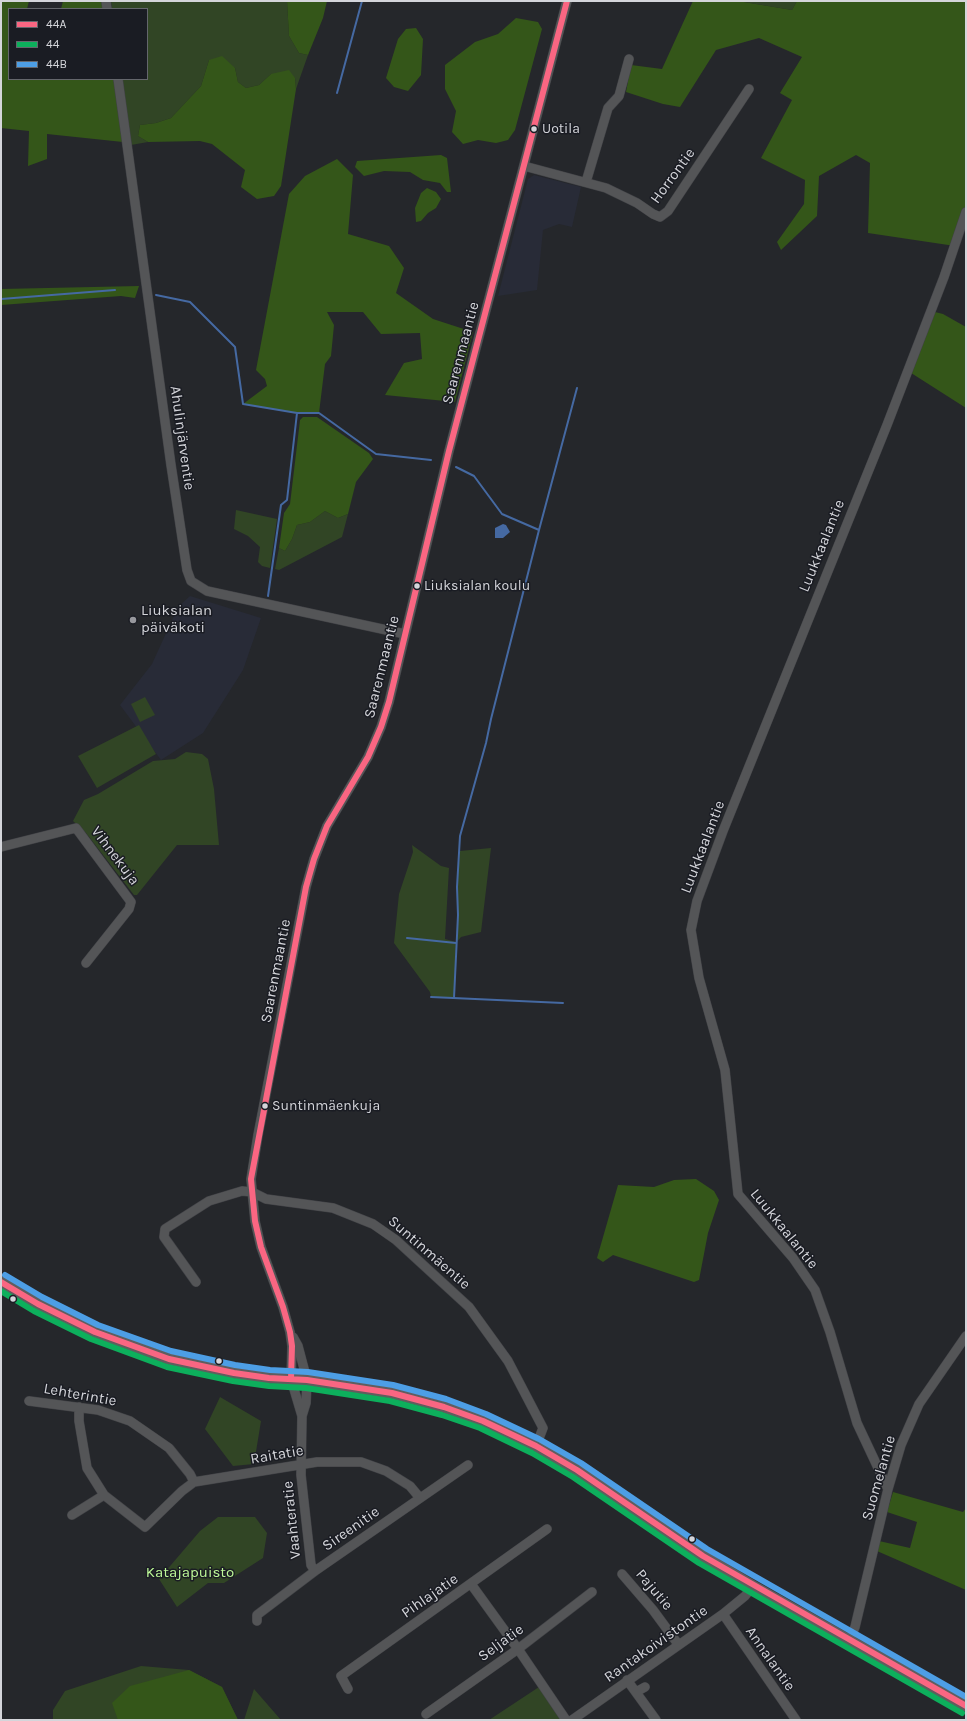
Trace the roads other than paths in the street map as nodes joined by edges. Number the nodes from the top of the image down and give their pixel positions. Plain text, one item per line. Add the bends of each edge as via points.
1 (567, 1) edge
2 (629, 59) dead end
3 (118, 80) edge
4 (749, 89) dead end
5 (524, 166) junction
6 (586, 182) junction
7 (966, 212) edge
8 (405, 634) junction
9 (1, 847) edge
10 (86, 964) dead end
11 (252, 1192) junction
12 (1, 1282) edge
13 (196, 1282) dead end
14 (290, 1332) junction
15 (966, 1336) edge
16 (291, 1379) junction
17 (307, 1380) junction
18 (29, 1401) dead end
19 (79, 1407) junction
20 (302, 1416) junction
21 (536, 1446) junction
22 (301, 1464) junction
23 (468, 1465) dead end
24 (194, 1482) junction
25 (888, 1489) junction
26 (104, 1495) junction
27 (420, 1498) junction
28 (72, 1515) dead end
29 (546, 1529) dead end
30 (315, 1571) junction
31 (622, 1574) dead end
32 (471, 1584) junction
33 (753, 1586) junction
34 (592, 1592) dead end
35 (723, 1614) junction
36 (257, 1621) dead end
37 (849, 1641) junction
38 (678, 1644) junction
39 (518, 1649) junction
40 (627, 1680) junction
41 (645, 1687) dead end
42 (348, 1689) dead end
43 (636, 1692) junction
44 (966, 1706) edge
45 (426, 1714) dead end
46 (566, 1720) edge
47 (572, 1720) edge
48 (656, 1720) edge
49 (796, 1720) edge

1 - 5 street, Saarenmaantie
2 - 6 street via 619,96 608,108
3 - 8 street, Ahulinjärventie via 171,465 187,570 191,581 207,591
4 - 6 street, Horrontie via 665,214 660,217 618,193
5 - 6 street, Horrontie
5 - 8 street, Saarenmaantie via 449,451
7 - 25 street, Luukkaalantie via 887,425 723,831 697,901 691,930 699,978 725,1070 738,1194 794,1258 815,1290 857,1423
8 - 11 street, Saarenmaantie via 381,727 368,757 327,826 310,873 256,1150
9 - 10 street, Vihnekuja via 76,828 131,902 129,909
11 - 13 street, Suntinmäentie via 242,1191 209,1201 165,1229 164,1237
11 - 14 street, Saarenmaantie via 261,1247
11 - 21 street, Suntinmäentie via 266,1199 333,1208 373,1224 396,1240 469,1307 508,1361 543,1428
12 - 16 main road via 38,1304 95,1332 169,1359 234,1373
14 - 16 street, Saarenmaantie
14 - 17 street, Saarenmaantie via 298,1346
15 - 25 street, Suomelantie via 919,1404 901,1445
16 - 17 main road
16 - 20 street, Vaahteratie
17 - 20 street, Vaahteratie via 306,1403
17 - 21 main road via 392,1393 444,1406
18 - 19 street, Lehterintie
19 - 24 street, Lehterintie via 115,1414 143,1428 169,1448
19 - 26 street via 87,1468
20 - 22 street, Vaahteratie
21 - 33 main road via 577,1470 703,1556
22 - 24 street, Raitatie
22 - 27 street, Raitatie via 361,1462 386,1471 410,1486
22 - 30 street, Vaahteratie via 311,1565
23 - 27 street, Sireenitie
24 - 26 street, Raitatie via 145,1527
25 - 37 street, Suomelantie via 855,1627
26 - 28 street
27 - 30 street, Sireenitie
29 - 32 street, Pihlajatie
30 - 36 street, Sireenitie via 258,1615
31 - 38 street, Pajutie
32 - 39 street
32 - 42 street, Pihlajatie via 341,1676
33 - 35 street, Rantakoivistontie
33 - 37 main road
34 - 39 street, Seljatie
35 - 38 street, Rantakoivistontie
35 - 49 street, Annalantie
37 - 44 main road
38 - 40 street, Rantakoivistontie
39 - 45 street, Seljatie
39 - 46 street
40 - 43 street
40 - 47 street, Rantakoivistontie
41 - 43 street
43 - 48 street

